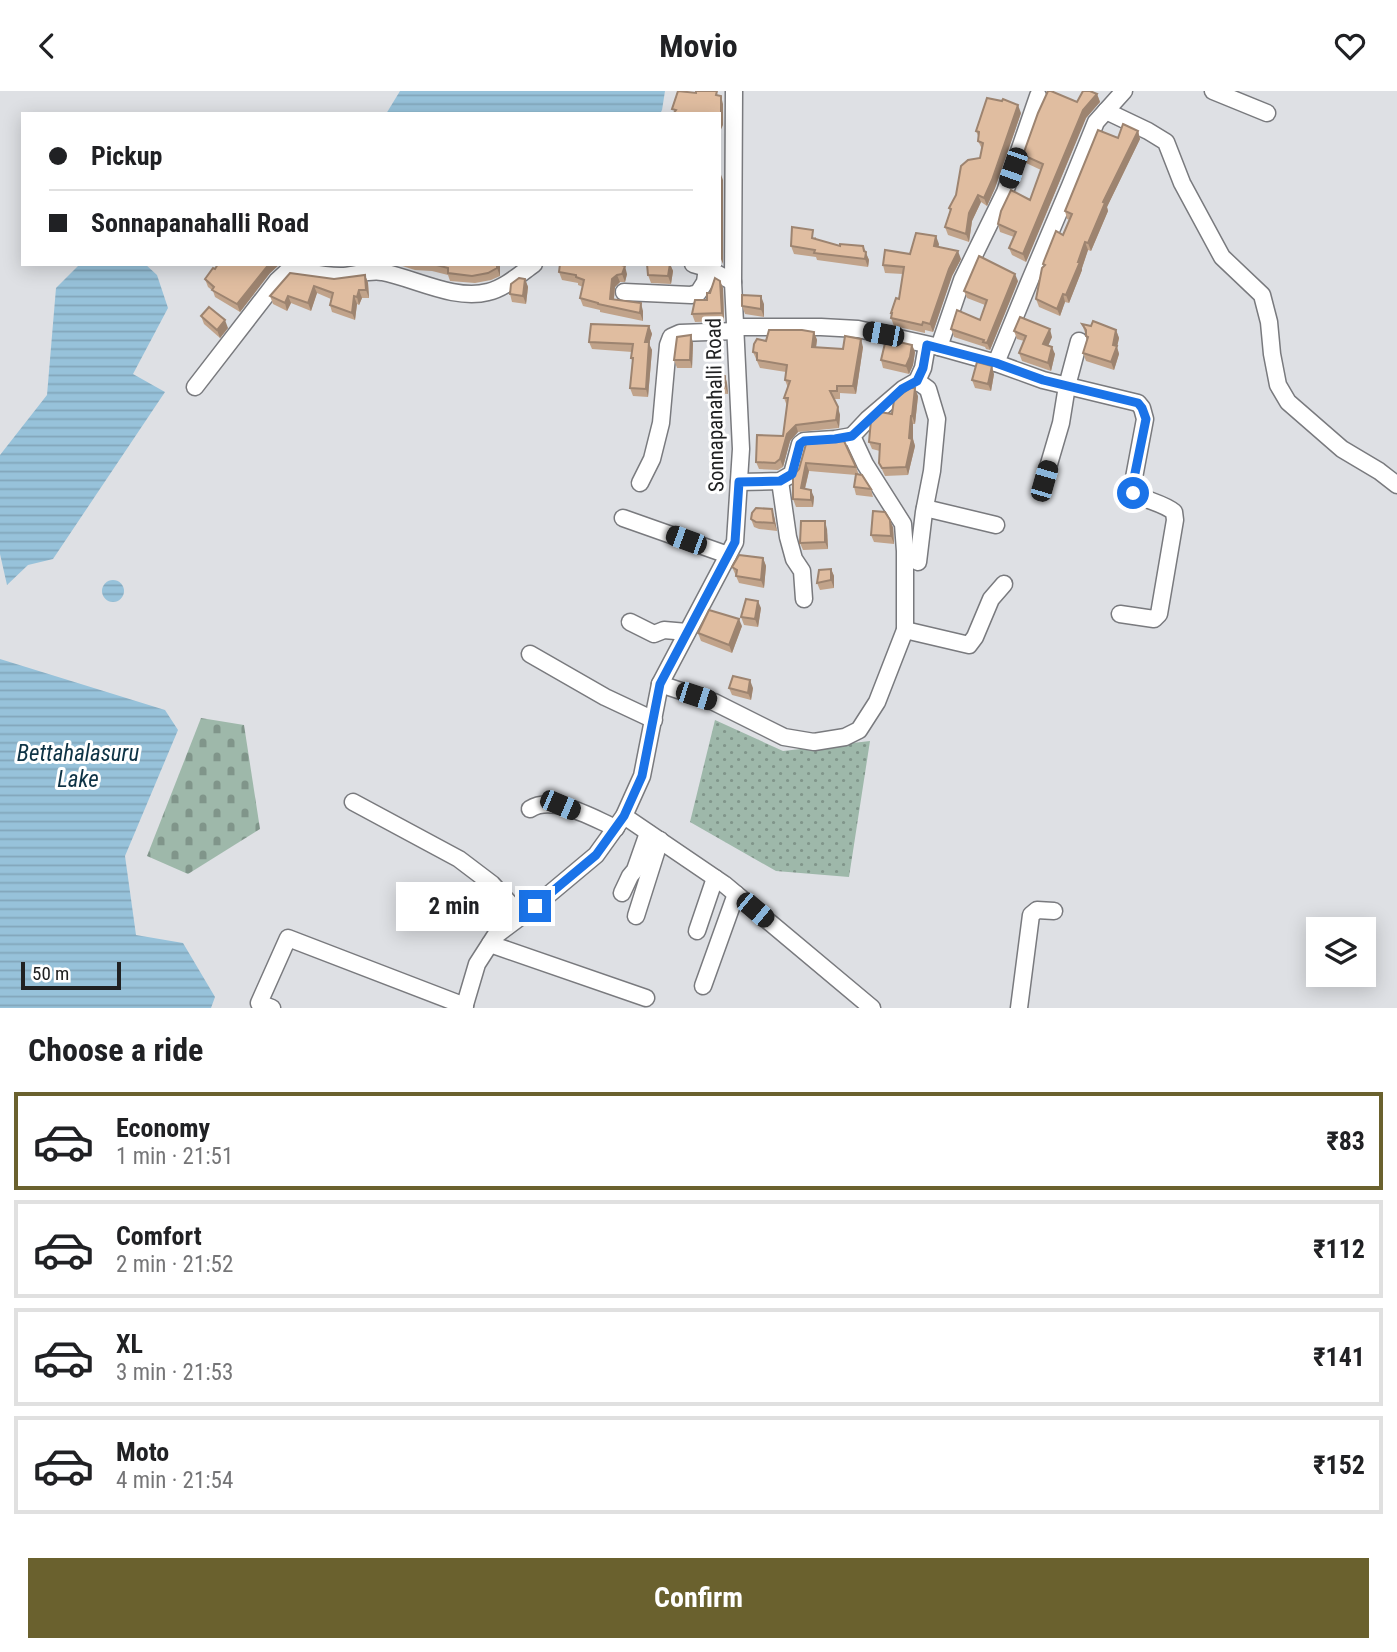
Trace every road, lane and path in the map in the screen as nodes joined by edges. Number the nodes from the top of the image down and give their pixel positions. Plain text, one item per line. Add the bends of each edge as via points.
1 (734, 91) edge
2 (1124, 91) edge
3 (1213, 91) edge
4 (1038, 96) dead end
5 (1105, 111) junction
6 (1266, 113) dead end
7 (531, 266) edge
8 (700, 266) edge
9 (733, 282) junction
10 (624, 292) dead end
11 (735, 329) junction
12 (1079, 341) dead end
13 (933, 346) junction
14 (996, 363) junction
15 (917, 381) junction
16 (1067, 386) junction
17 (195, 387) dead end
18 (852, 436) junction
19 (780, 481) junction
20 (1044, 481) dead end
21 (739, 482) junction
22 (640, 483) dead end
23 (1397, 485) edge
24 (925, 508) junction
25 (622, 518) dead end
26 (996, 525) dead end
27 (728, 555) junction
28 (918, 562) dead end
29 (1004, 584) dead end
30 (804, 599) dead end
31 (1120, 614) dead end
32 (630, 622) dead end
33 (905, 630) junction
34 (687, 632) junction
35 (530, 654) dead end
36 (660, 684) junction
37 (654, 720) junction
38 (352, 802) dead end
39 (530, 809) dead end
40 (620, 822) junction
41 (654, 836) junction
42 (715, 878) junction
43 (622, 893) dead end
44 (736, 894) junction
45 (1054, 911) dead end
46 (521, 916) junction
47 (636, 916) dead end
48 (697, 931) dead end
49 (490, 944) junction
50 (703, 986) dead end
51 (646, 998) dead end
52 (464, 1007) edge
53 (272, 1008) edge
54 (872, 1008) edge
55 (1019, 1008) edge

1 - 9 street, Sonnapanahalli Road
2 - 5 street
3 - 6 street
4 - 13 street via 1005,192
5 - 14 street via 1096,122
5 - 23 street via 1166,142 1182,183 1222,257 1262,295 1278,385 1288,402 1342,449
7 - 17 street via 501,287 473,294 383,272 344,276 290,269
8 - 9 street
8 - 10 street via 705,282 698,293
9 - 11 street, Sonnapanahalli Road
11 - 13 street via 858,329
11 - 21 street, Sonnapanahalli Road
11 - 22 street via 671,337 661,423
12 - 16 street
13 - 14 street
13 - 15 street
14 - 16 street
15 - 18 street via 902,389
15 - 24 street via 928,389 937,419
16 - 20 street
16 - 31 street via 1138,403 1146,419 1133,493 1174,512 1158,614 1154,619
18 - 19 street via 804,441 792,474
18 - 33 street via 903,524
19 - 21 street
19 - 30 street via 788,537 802,571
21 - 27 street, Sonnapanahalli Road via 735,542
24 - 26 street
24 - 28 street
25 - 27 street
27 - 34 street, Sonnapanahalli Road
29 - 33 street via 991,599 969,645
32 - 34 street via 653,634
33 - 36 street via 877,702 859,730 845,737 814,742 784,737 714,702
34 - 36 street, Sonnapanahalli Road
35 - 37 street
36 - 37 street, Sonnapanahalli Road
37 - 40 street, Sonnapanahalli Road via 642,776
38 - 46 street via 458,859 492,884
39 - 40 street via 537,804 560,805
40 - 41 street
40 - 46 street, Sonnapanahalli Road via 596,855
41 - 42 street
41 - 43 street
41 - 47 street
42 - 44 street
42 - 48 street
44 - 50 street
44 - 54 street
45 - 55 street via 1037,910 1031,915
46 - 49 street, Sonnapanahalli Road
49 - 51 street
49 - 52 street, Sonnapanahalli Road via 477,964
52 - 53 street via 288,938 259,1003

